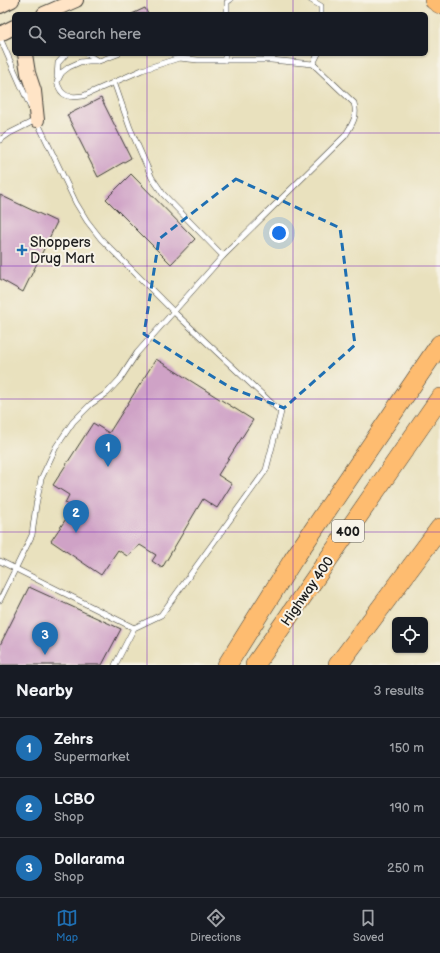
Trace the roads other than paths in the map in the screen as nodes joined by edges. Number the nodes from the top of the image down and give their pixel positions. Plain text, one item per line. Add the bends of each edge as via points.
1 (12, 0) edge
2 (76, 0) edge
3 (83, 0) edge
4 (230, 0) edge
5 (311, 0) edge
6 (434, 0) edge
7 (440, 4) edge
8 (0, 6) edge
9 (49, 12) edge
10 (65, 12) edge
11 (226, 12) edge
12 (321, 12) edge
13 (12, 29) edge
14 (0, 34) edge
15 (0, 38) edge
16 (25, 56) edge
17 (64, 56) edge
18 (90, 56) edge
19 (113, 56) edge
20 (178, 56) edge
21 (225, 56) edge
22 (317, 56) edge
23 (225, 60) junction
24 (99, 61) junction
25 (313, 64) junction
26 (62, 72) junction
27 (57, 76) junction
28 (57, 82) junction
29 (114, 82) junction
30 (37, 120) junction
31 (0, 140) edge
32 (223, 256) junction
33 (174, 312) junction
34 (440, 344) edge
35 (440, 398) edge
36 (440, 528) edge
37 (0, 561) edge
38 (16, 568) junction
39 (0, 600) edge
40 (134, 628) junction
41 (115, 665) edge
42 (227, 665) edge
43 (256, 665) edge
44 (338, 665) edge

1 - 8 main road
2 - 9 main road
3 - 10 main road
4 - 11 lane via 227,2
5 - 12 lane via 321,6
6 - 7 highway
13 - 14 main road
15 - 30 lane
16 - 30 main road via 34,91
17 - 27 lane via 58,63
18 - 24 lane
19 - 24 lane
20 - 23 lane via 198,60
20 - 29 lane
21 - 23 lane
22 - 25 lane
23 - 25 lane via 271,60
24 - 26 lane via 80,62
25 - 32 lane via 354,103 354,119 345,136
26 - 27 lane
26 - 28 lane
27 - 28 lane
28 - 29 lane via 64,94 72,97 83,96
29 - 32 lane via 130,128 152,178 163,194
30 - 31 lane
30 - 33 lane via 87,221 101,239
32 - 33 lane
33 - 38 lane via 137,354 116,383 73,422 56,446 41,479 32,535
33 - 40 lane via 281,412 266,470 162,615
34 - 42 highway via 293,560
35 - 43 highway, Highway 400 / 400
36 - 44 highway
37 - 38 lane
38 - 39 lane
38 - 40 lane
40 - 41 lane

